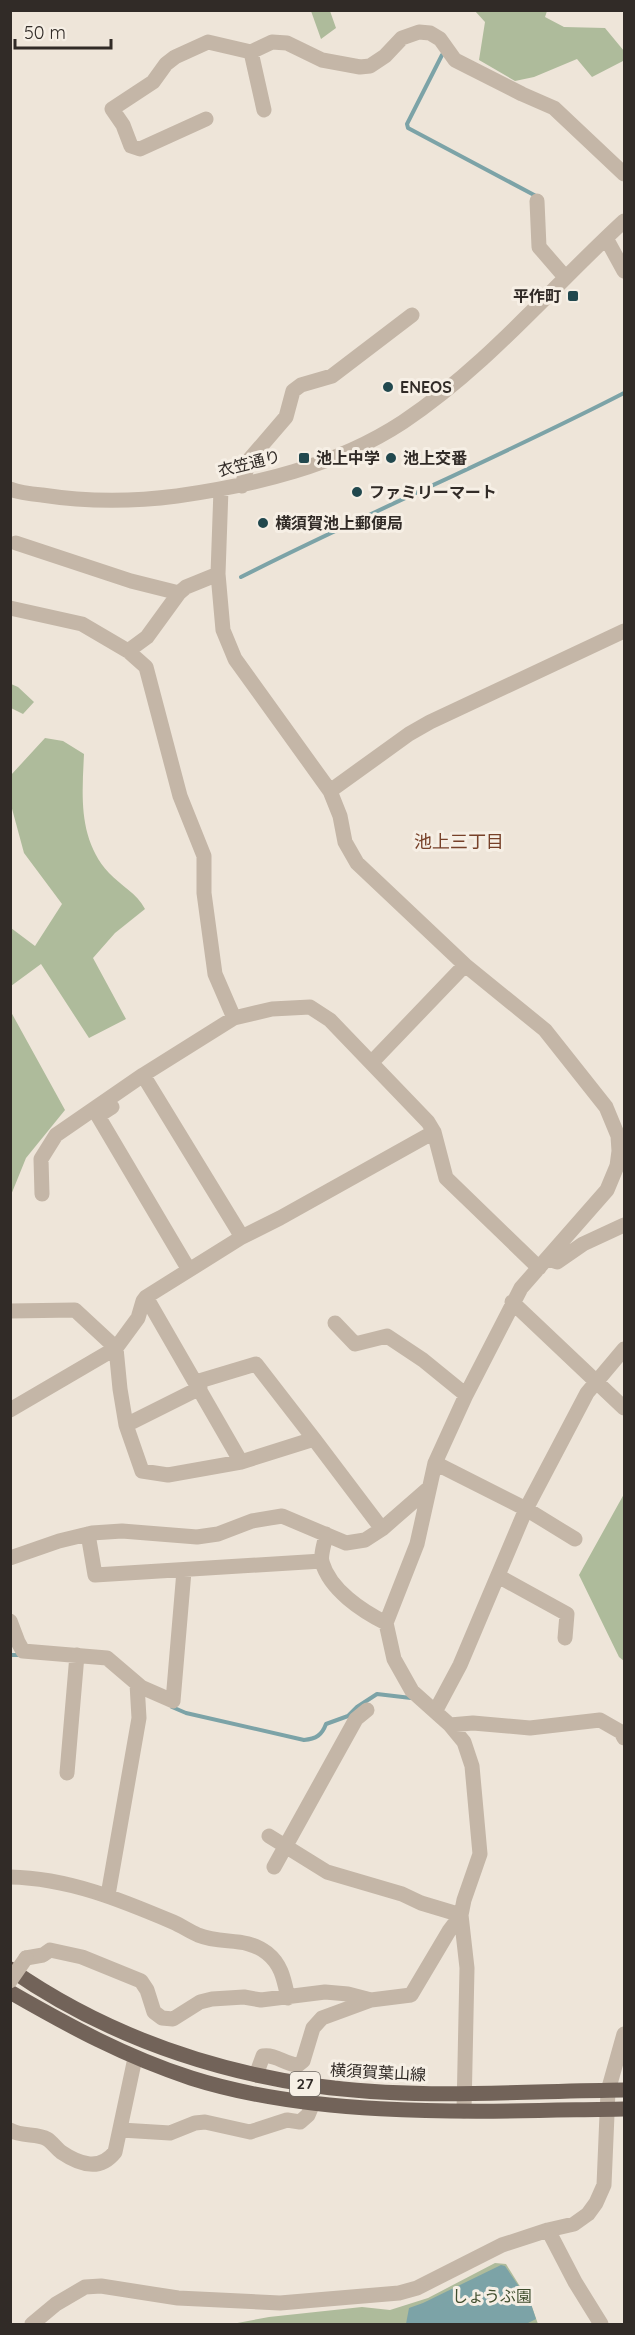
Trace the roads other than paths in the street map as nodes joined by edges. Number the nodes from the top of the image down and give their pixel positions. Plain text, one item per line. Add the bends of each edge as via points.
1 (251, 52) junction
2 (264, 110) dead end
3 (206, 119) dead end
4 (624, 174) edge
5 (537, 201) dead end
6 (624, 221) edge
7 (606, 238) junction
8 (624, 271) edge
9 (565, 277) junction
10 (412, 315) dead end
11 (242, 486) junction
12 (10, 489) edge
13 (221, 489) junction
14 (16, 543) dead end
15 (218, 573) junction
16 (179, 593) junction
17 (10, 608) edge
18 (624, 631) edge
19 (128, 651) junction
20 (330, 791) junction
21 (465, 965) junction
22 (234, 1018) junction
23 (372, 1062) junction
24 (143, 1075) junction
25 (111, 1098) junction
26 (434, 1132) junction
27 (42, 1194) dead end
28 (624, 1225) edge
29 (242, 1237) junction
30 (544, 1263) junction
31 (189, 1270) junction
32 (146, 1297) junction
33 (512, 1302) junction
34 (10, 1311) edge
35 (334, 1323) dead end
36 (116, 1348) junction
37 (624, 1349) edge
38 (595, 1382) junction
39 (198, 1385) junction
40 (466, 1395) junction
41 (624, 1408) edge
42 (10, 1410) edge
43 (126, 1425) junction
44 (314, 1439) junction
45 (241, 1462) junction
46 (435, 1463) junction
47 (429, 1488) junction
48 (526, 1509) junction
49 (382, 1529) junction
50 (88, 1534) junction
51 (326, 1534) junction
52 (575, 1539) dead end
53 (10, 1558) edge
54 (322, 1561) junction
55 (184, 1571) junction
56 (498, 1576) junction
57 (10, 1621) edge
58 (386, 1623) junction
59 (565, 1638) dead end
60 (77, 1654) junction
61 (137, 1684) junction
62 (367, 1710) dead end
63 (436, 1710) junction
64 (450, 1725) junction
65 (624, 1738) edge
66 (67, 1773) dead end
67 (269, 1836) dead end
68 (288, 1846) junction
69 (274, 1867) dead end
70 (10, 1877) edge
71 (108, 1895) junction
72 (461, 1915) junction
73 (10, 1969) edge
74 (10, 1981) edge
75 (10, 1992) edge
76 (288, 1998) junction
77 (371, 2000) junction
78 (624, 2034) edge
79 (135, 2058) junction
80 (256, 2075) junction
81 (609, 2091) junction
82 (624, 2091) edge
83 (465, 2093) junction
84 (313, 2103) junction
85 (608, 2109) junction
86 (624, 2109) edge
87 (465, 2111) junction
88 (10, 2130) edge
89 (121, 2130) junction
90 (548, 2230) junction
91 (32, 2325) edge
92 (601, 2325) edge

1 - 2 street
1 - 3 street via 208,42 175,57 153,82 112,109 131,146 140,148
1 - 4 street via 273,42 287,43 322,60 370,66 402,38 430,33 440,39 455,60 554,108
5 - 9 street via 539,247
6 - 7 street, 衣笠通り
7 - 8 street
7 - 9 street, 衣笠通り
9 - 11 street, 衣笠通り via 487,356 401,423 323,461
10 - 11 street via 332,376 293,391 286,417 249,460
11 - 13 street, 衣笠通り
12 - 13 street, 衣笠通り via 79,501 145,500
13 - 15 street
14 - 16 street
15 - 16 street
15 - 20 street via 223,630 235,660
16 - 19 street via 147,637
17 - 19 street via 82,624
18 - 20 street via 430,722
19 - 22 street via 146,668 174,776 204,856 204,893 215,974
20 - 21 street via 345,842 357,863
21 - 23 street
21 - 30 street via 545,1030 606,1107 618,1136 617,1166 607,1190
22 - 23 street via 272,1009 310,1007 330,1020
22 - 24 street
23 - 26 street
24 - 25 street
24 - 29 street
25 - 27 street via 56,1136 41,1159
25 - 31 street via 115,1104 98,1116
26 - 29 street
26 - 30 street via 446,1178
28 - 30 street via 583,1244 557,1262
29 - 31 street
30 - 33 street
31 - 32 street
32 - 36 street via 138,1318
32 - 39 street
33 - 38 street
33 - 40 street
34 - 36 street via 75,1310
35 - 40 street via 355,1344 387,1336
36 - 42 street
36 - 43 street
37 - 38 street
38 - 41 street
38 - 48 street
39 - 43 street
39 - 44 street via 256,1364
39 - 45 street
40 - 46 street
43 - 45 street via 141,1471 168,1475
44 - 45 street
44 - 49 street
46 - 47 street
46 - 48 street
47 - 49 street
47 - 58 street via 417,1544
48 - 52 street
48 - 56 street
49 - 51 street via 365,1540 346,1543
50 - 51 street via 122,1531 197,1537 282,1516
50 - 53 street
50 - 55 street via 95,1575
51 - 54 street
54 - 55 street
54 - 58 street via 352,1602
55 - 61 street via 173,1701
56 - 59 street via 567,1614
56 - 63 street
57 - 60 street via 23,1651
58 - 63 street via 394,1659 412,1691
60 - 61 street via 107,1658
60 - 66 street
61 - 71 street via 139,1718
62 - 68 street via 356,1719
63 - 64 street
64 - 65 street via 530,1728 600,1720
64 - 72 street via 464,1742 472,1766 480,1854
67 - 68 street
68 - 69 street
68 - 72 street via 327,1872
70 - 71 street via 30,1877
71 - 76 street via 200,1936 250,1942 280,1966
72 - 77 street via 411,1995
72 - 83 street via 466,1968
73 - 80 main road, 横須賀葉山線 / 27 via 118,2031 180,2055
74 - 76 street, bridge via 26,1958 50,1950 141,1981 154,2012 162,2018 173,2019 212,1999
75 - 79 main road, 横須賀葉山線 / 27 via 96,2041
76 - 77 street via 325,1992
77 - 80 street via 322,2018 313,2028 303,2061 298,2065 272,2055 262,2056
78 - 81 street
79 - 84 main road, 横須賀葉山線 / 27 via 246,2092
79 - 89 street
80 - 83 main road, 横須賀葉山線 / 27 via 373,2091
81 - 82 main road, 横須賀葉山線 / 27
81 - 83 main road, 横須賀葉山線 / 27
81 - 85 street
83 - 87 street
84 - 87 main road, 横須賀葉山線 / 27
84 - 89 street via 300,2122 287,2120 250,2132 205,2122 170,2133
85 - 86 main road, 横須賀葉山線 / 27
85 - 87 main road, 横須賀葉山線 / 27
85 - 90 street via 604,2185 596,2203 574,2224
88 - 89 street via 46,2138 79,2162 96,2165 108,2161 115,2152
90 - 91 street via 502,2245 417,2288 399,2293 280,2303 178,2298 85,2287 56,2304
90 - 92 street

